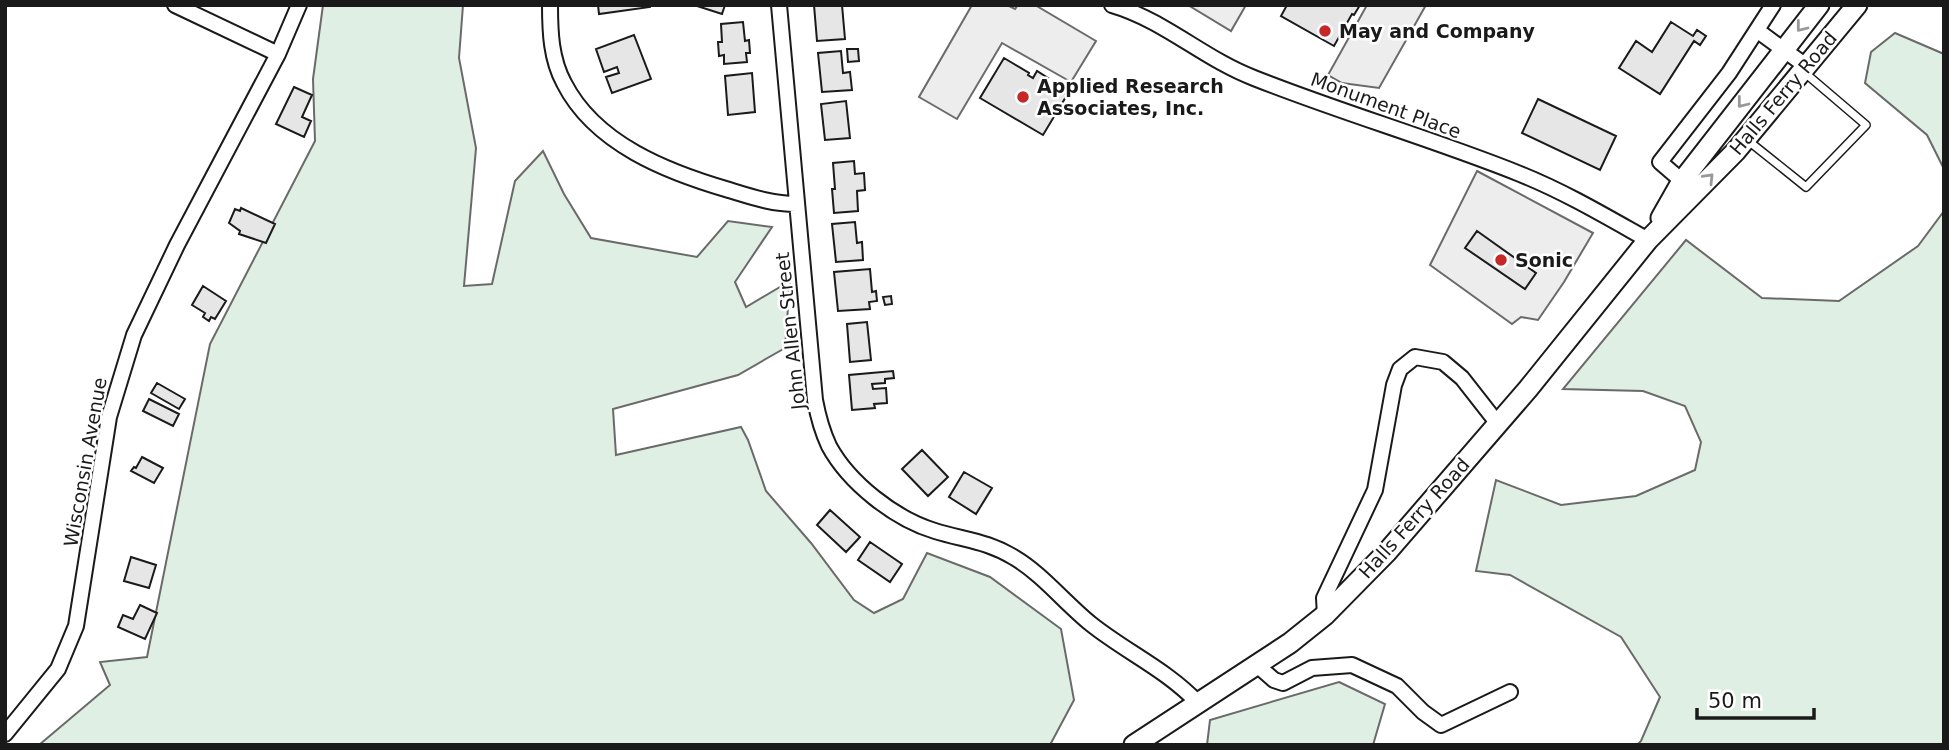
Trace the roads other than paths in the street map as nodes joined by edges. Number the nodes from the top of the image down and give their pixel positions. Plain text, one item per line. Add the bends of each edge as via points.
1 (175, 5) edge
2 (299, 5) edge
3 (550, 5) edge
4 (779, 5) edge
5 (1112, 5) edge
6 (1819, 5) edge
7 (1857, 5) edge
8 (1767, 7) edge
9 (1758, 31) junction
10 (1784, 49) junction
11 (278, 54) junction
12 (1804, 68) junction
13 (1746, 138) junction
14 (1682, 181) junction
15 (796, 204) junction
16 (1648, 240) junction
17 (1498, 424) junction
18 (1325, 615) junction
19 (1257, 665) junction
20 (1510, 692) dead end
21 (1198, 703) junction
22 (5, 734) edge
23 (1134, 745) edge

1 - 11 street
2 - 11 street, Wisconsin Avenue
3 - 15 street via 550,36 563,82 587,115 609,135 655,164 698,181 776,204
4 - 15 street, John Allen Street
5 - 16 street, Monument Place via 1143,16 1205,55 1253,78 1522,175
6 -> 10 street, Halls Ferry Road
7 - 12 street, Halls Ferry Road
8 - 9 street
9 - 10 street
9 - 14 street via 1660,162
10 - 12 street
10 -> 14 street, Halls Ferry Road
11 - 22 street, Wisconsin Avenue via 134,335 109,417 76,626 58,669
12 - 13 street, Halls Ferry Road
12 - 13 lane via 1866,125 1806,187
16 -> 13 street, Halls Ferry Road
14 - 16 street, Halls Ferry Road
15 - 21 street, John Allen Street via 819,423 845,468 888,507 910,520 934,531 994,545 1019,560 1091,624 1184,688
16 - 17 street, Halls Ferry Road
17 - 18 street, Halls Ferry Road via 1387,552
17 - 18 street via 1462,378 1443,362 1415,357 1400,369 1375,490 1324,598
18 - 19 street, Halls Ferry Road
19 - 20 street via 1283,682 1312,668 1352,665 1397,686 1441,725
19 - 21 street, Halls Ferry Road
21 - 23 street, Halls Ferry Road

